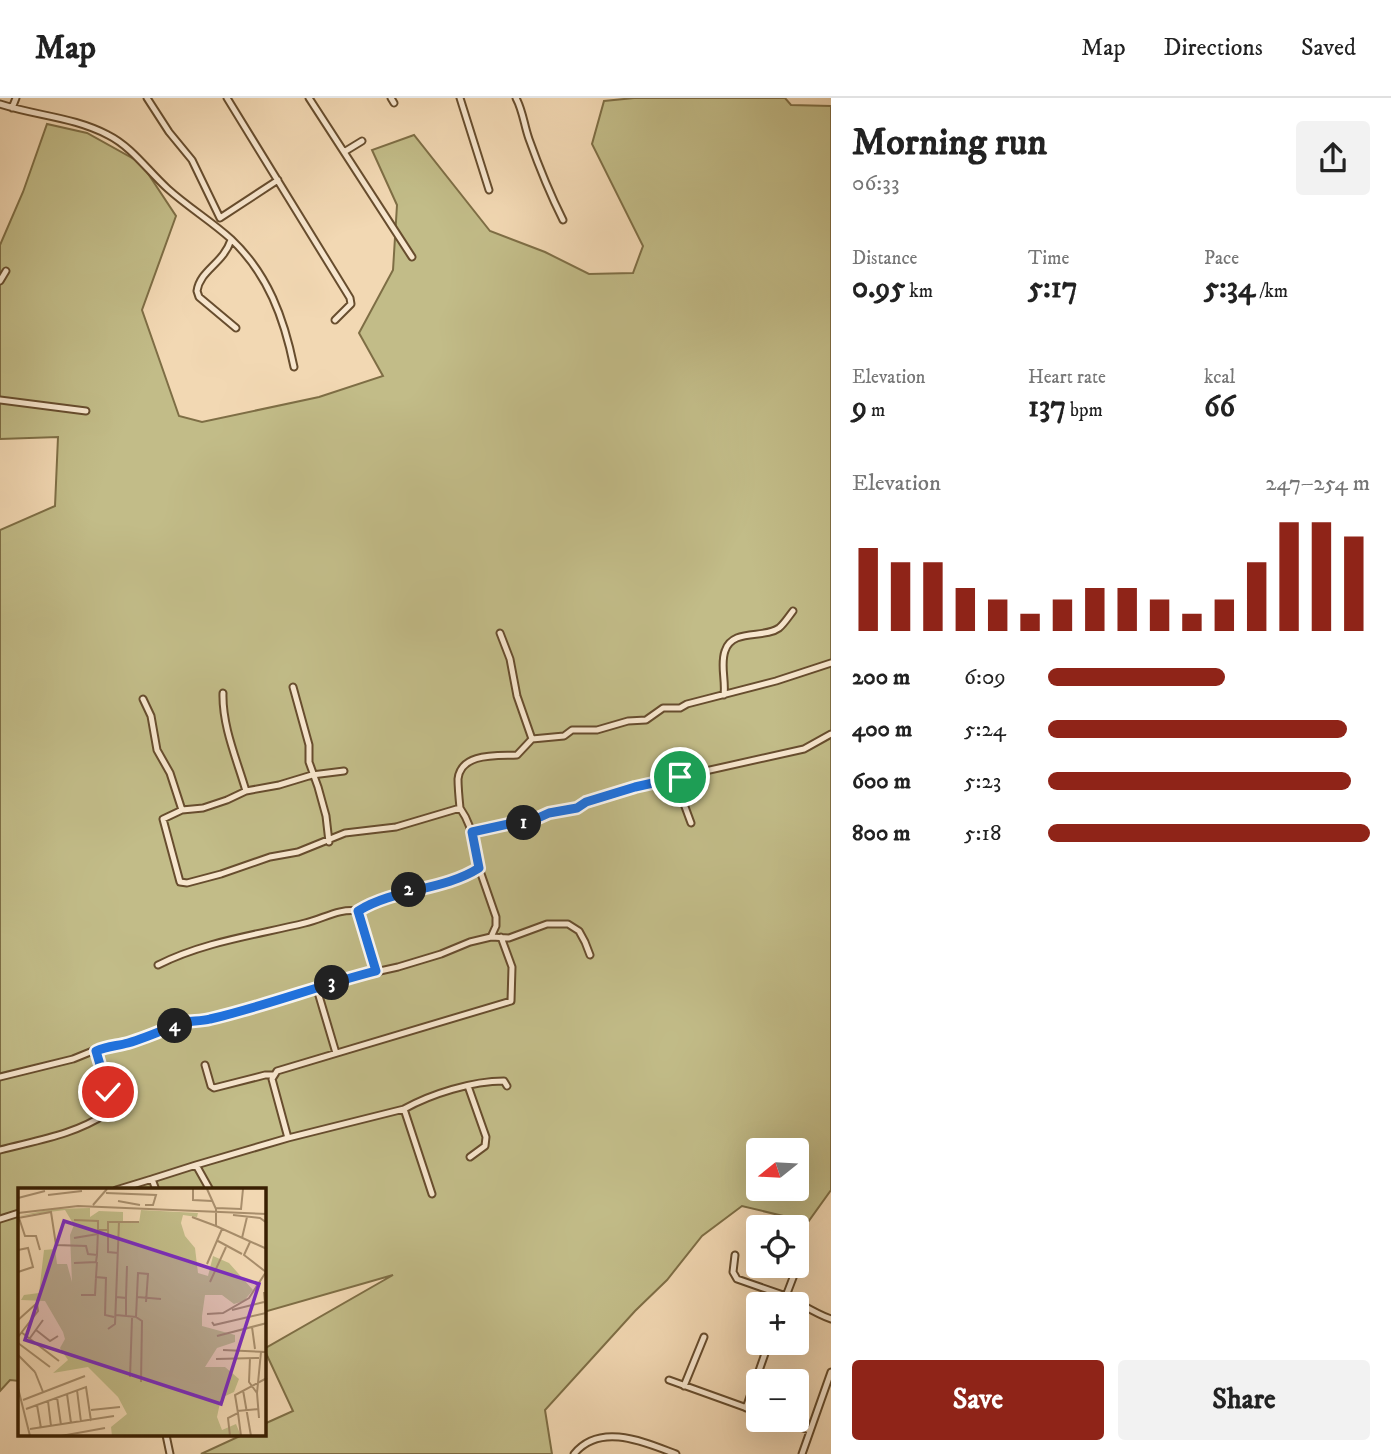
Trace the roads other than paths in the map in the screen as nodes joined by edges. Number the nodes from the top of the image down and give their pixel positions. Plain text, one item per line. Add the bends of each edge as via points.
1 (16, 98) edge
2 (147, 98) edge
3 (227, 98) edge
4 (309, 98) edge
5 (460, 98) edge
6 (516, 98) edge
7 (0, 104) edge
8 (12, 108) junction
9 (362, 141) dead end
10 (344, 152) junction
11 (278, 180) junction
12 (489, 190) dead end
13 (220, 218) junction
14 (563, 220) dead end
15 (211, 222) junction
16 (231, 240) junction
17 (412, 257) dead end
18 (6, 271) dead end
19 (0, 281) edge
20 (335, 320) dead end
21 (236, 328) dead end
22 (294, 367) dead end
23 (0, 400) edge
24 (86, 411) dead end
25 (793, 611) dead end
26 (500, 633) dead end
27 (831, 663) edge
28 (293, 687) dead end
29 (223, 693) dead end
30 (723, 695) junction
31 (143, 699) dead end
32 (831, 734) edge
33 (532, 739) junction
34 (344, 771) dead end
35 (313, 775) junction
36 (669, 780) junction
37 (246, 791) junction
38 (460, 808) junction
39 (182, 810) junction
40 (691, 823) dead end
41 (472, 832) junction
42 (328, 842) junction
43 (479, 868) junction
44 (358, 911) junction
45 (491, 937) junction
46 (501, 937) junction
47 (590, 955) dead end
48 (158, 965) dead end
49 (376, 971) junction
50 (317, 989) junction
51 (96, 1051) junction
52 (336, 1053) junction
53 (205, 1065) dead end
54 (274, 1075) junction
55 (0, 1077) edge
56 (468, 1086) junction
57 (507, 1086) dead end
58 (404, 1109) junction
59 (288, 1139) junction
60 (0, 1150) edge
61 (470, 1157) dead end
62 (195, 1165) junction
63 (152, 1179) junction
64 (123, 1188) edge
65 (155, 1188) edge
66 (209, 1188) edge
67 (432, 1194) dead end
68 (18, 1214) edge
69 (0, 1219) edge
70 (735, 1255) dead end
71 (774, 1292) edge
72 (809, 1311) edge
73 (831, 1319) edge
74 (704, 1337) dead end
75 (831, 1372) edge
76 (669, 1380) dead end
77 (684, 1386) junction
78 (746, 1408) edge
79 (809, 1430) edge
80 (808, 1432) edge
81 (166, 1436) edge
82 (170, 1454) edge
83 (574, 1454) edge
84 (676, 1454) edge
85 (802, 1454) edge

1 - 8 street
2 - 13 street via 192,160
3 - 11 street
4 - 10 street
5 - 12 street
6 - 14 street via 544,181
7 - 8 street
8 - 15 street via 82,123 112,136
9 - 10 street
10 - 17 street
11 - 13 street
11 - 20 street via 350,298 351,304
13 - 15 street
15 - 16 street
16 - 21 street via 225,255 202,277 197,291
16 - 22 street via 267,283 288,336
18 - 19 street
23 - 24 street
25 - 30 street via 777,629 730,642 724,658
26 - 33 street
27 - 30 street
28 - 35 street
29 - 37 street via 229,734
30 - 33 street via 680,708 663,708 646,720
31 - 39 street via 157,750
32 - 36 street via 804,749
33 - 38 street via 517,755 483,757 461,768
34 - 35 street
35 - 37 street
35 - 42 street via 326,816
36 - 40 street
36 - 41 street via 529,822
37 - 39 street via 203,808
38 - 41 street
38 - 42 street via 396,827 345,833
39 - 42 street via 162,822 180,882
41 - 43 street
43 - 44 street
43 - 45 street via 496,917
44 - 48 street via 336,912 202,948
44 - 49 street
45 - 46 street
45 - 49 street
46 - 47 street via 547,924 568,924 579,931
46 - 52 street via 512,967 511,1001
49 - 50 street
50 - 51 street via 178,1024
50 - 52 street
51 - 55 street
51 - 60 street via 108,1092 107,1113 62,1136
52 - 54 street
53 - 54 street via 214,1088
54 - 59 street
56 - 57 street via 495,1081
56 - 58 street via 430,1095
56 - 61 street via 486,1137 485,1146
58 - 59 street
58 - 67 street
59 - 62 street
62 - 63 street
62 - 66 street
63 - 64 street
63 - 65 street
68 - 69 street
70 - 71 street via 737,1279
72 - 73 street
74 - 77 street
75 - 79 street
76 - 77 street
77 - 78 street
80 - 85 street
81 - 82 street
83 - 84 street via 591,1440 615,1436

